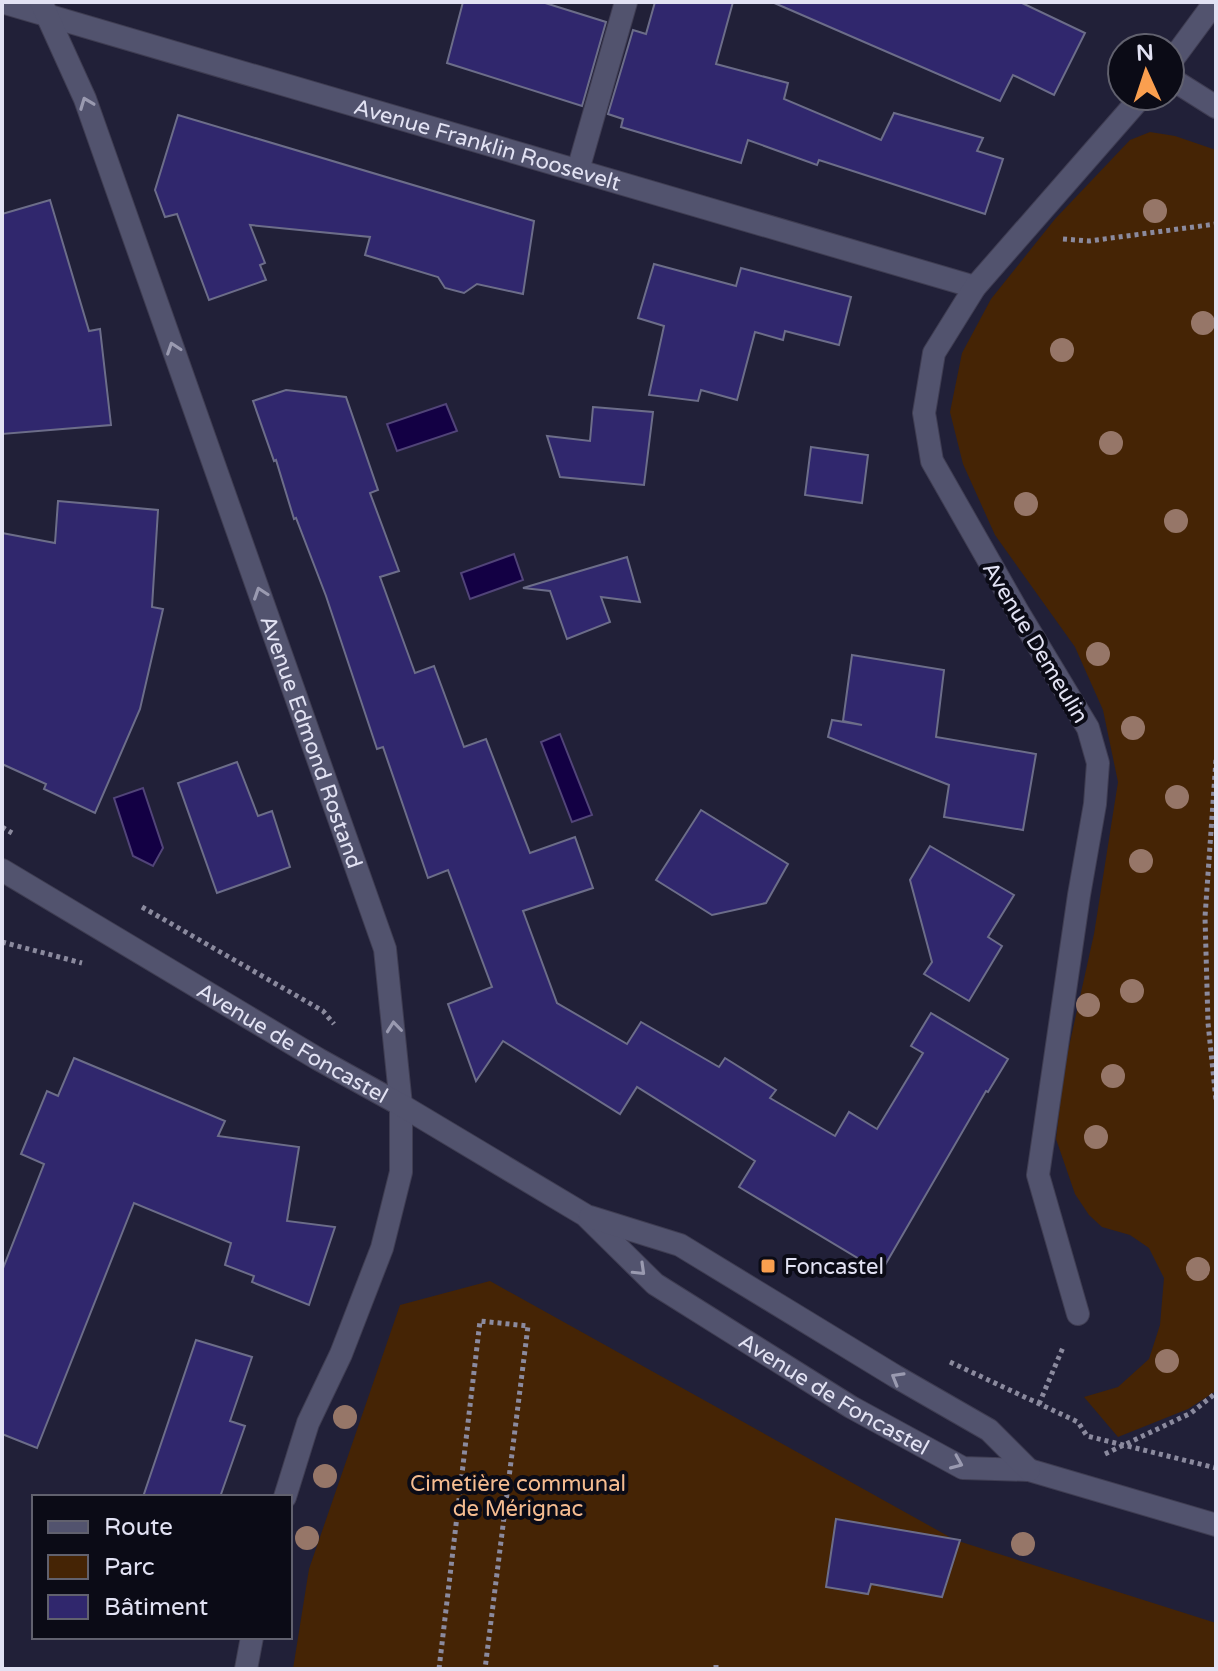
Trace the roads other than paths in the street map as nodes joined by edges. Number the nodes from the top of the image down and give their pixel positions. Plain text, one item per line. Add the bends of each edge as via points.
1 (2, 2) edge
2 (626, 2) edge
3 (1215, 2) edge
4 (44, 9) edge
5 (1186, 41) edge
6 (1186, 88) edge
7 (1216, 107) edge
8 (1128, 112) edge
9 (578, 170) junction
10 (975, 287) junction
11 (2, 870) edge
12 (401, 1105) junction
13 (585, 1215) junction
14 (1078, 1314) road end
15 (1029, 1470) junction
16 (286, 1495) edge
17 (1216, 1525) edge
18 (252, 1639) edge
19 (246, 1669) edge

1 - 4 street, Avenue Franklin Roosevelt
2 - 9 street
3 - 5 street
4 - 9 street, Avenue Franklin Roosevelt
12 -> 4 street, Avenue Edmond Rostand via 385,949 85,99
6 - 7 street
8 - 10 street, Avenue Demeulin
9 - 10 street, Avenue Franklin Roosevelt
10 - 14 street, Avenue Demeulin via 934,353 924,413 932,461 1088,728 1098,763 1038,1175
11 - 12 street, Avenue de Foncastel
12 - 13 street, Avenue de Foncastel
12 - 16 street, Avenue Edmond Rostand via 401,1172 382,1248 308,1423
15 -> 13 street, Avenue de Foncastel via 989,1430 680,1245
13 -> 15 street, Avenue de Foncastel via 655,1284 851,1407 963,1468
15 - 17 street, Avenue de Foncastel
18 - 19 street

